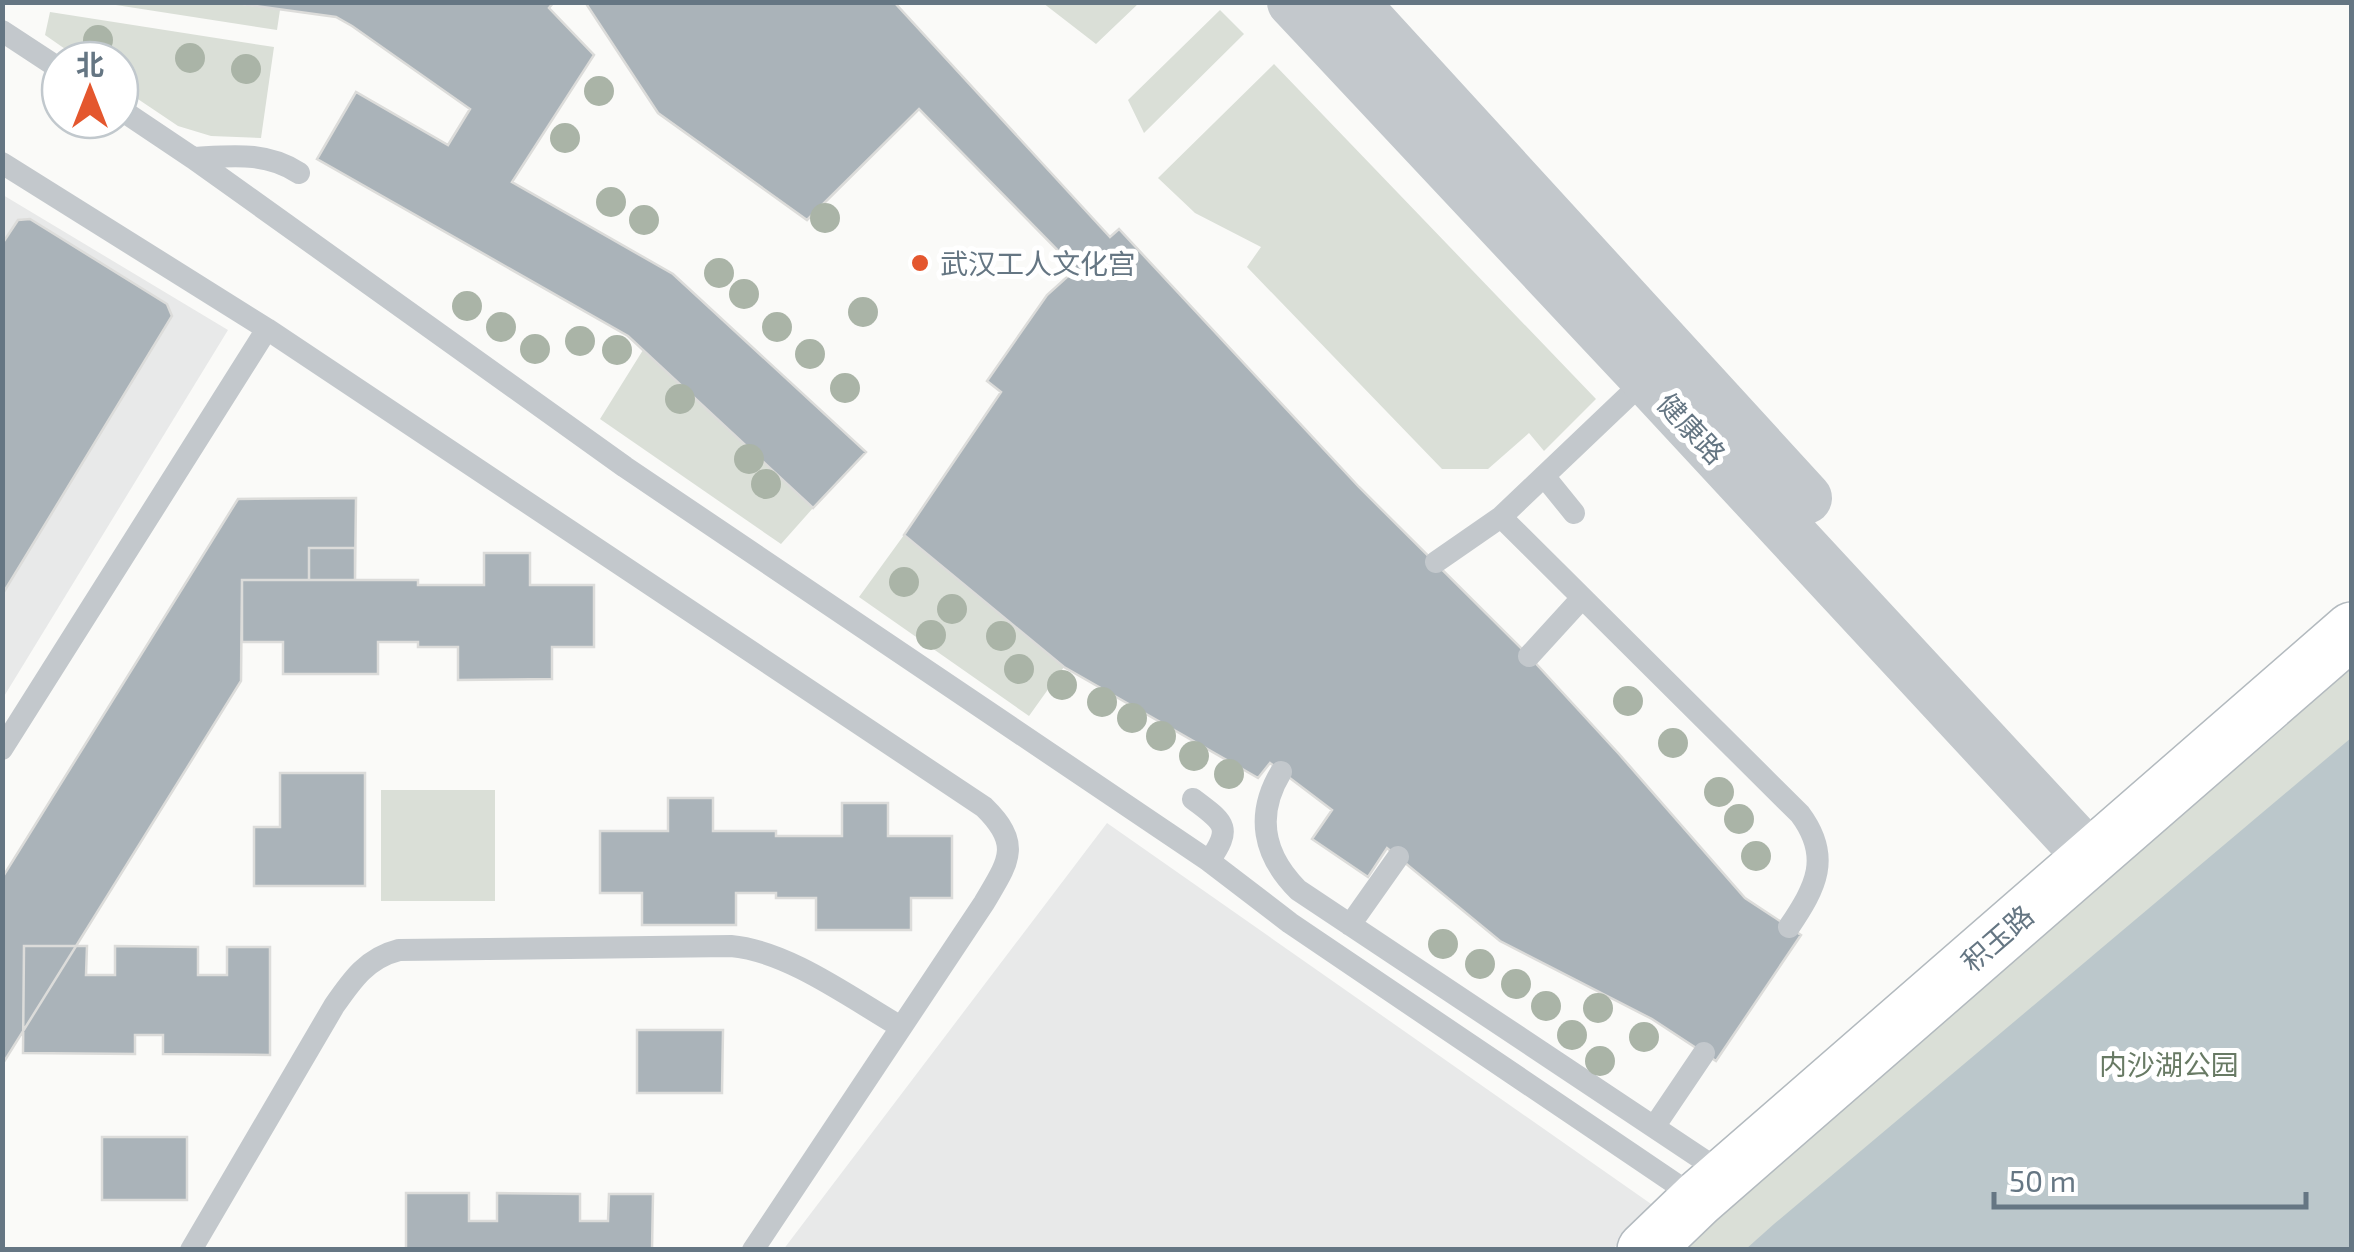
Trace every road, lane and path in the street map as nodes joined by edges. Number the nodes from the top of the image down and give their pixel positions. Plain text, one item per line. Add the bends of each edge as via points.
1 (1293, 2) edge
2 (1352, 2) edge
3 (2, 31) edge
4 (40, 57) edge
5 (140, 122) edge
6 (193, 158) junction
7 (2, 164) edge
8 (299, 173) dead end
9 (267, 329) junction
10 (1646, 378) junction
11 (1544, 476) junction
12 (1574, 513) dead end
13 (1501, 518) junction
14 (1436, 562) dead end
15 (1582, 598) junction
16 (2352, 630) edge
17 (1530, 656) dead end
18 (2, 749) edge
19 (1282, 772) dead end
20 (1193, 799) dead end
21 (2102, 846) junction
22 (1398, 857) dead end
23 (1208, 861) junction
24 (1350, 925) junction
25 (1790, 927) dead end
26 (901, 1027) junction
27 (1704, 1053) dead end
28 (1654, 1127) junction
29 (1712, 1187) junction
30 (191, 1250) edge
31 (753, 1250) edge
32 (1645, 1250) edge

1 - 10 street, 健康路
2 - 21 street, 健康路
3 - 4 lane
5 - 6 lane
6 - 8 lane via 254,156
6 - 23 lane via 624,467
7 - 9 lane
9 - 18 lane
9 - 26 lane via 997,819 1009,852 1005,868
10 - 11 lane
10 - 21 street, 健康路
11 - 12 lane
11 - 13 lane
13 - 14 lane
13 - 15 lane
15 - 17 lane
15 - 25 lane via 1811,830 1818,869
16 - 21 main road, 积玉路
19 - 24 lane via 1268,799 1271,855 1298,890
20 - 23 lane via 1223,830
21 - 29 main road, 积玉路
22 - 24 lane
23 - 29 lane via 1290,923
24 - 28 lane
26 - 30 lane via 752,948 387,953 357,973 334,1006
26 - 31 lane
27 - 28 lane
28 - 29 lane
29 - 32 main road, 积玉路

